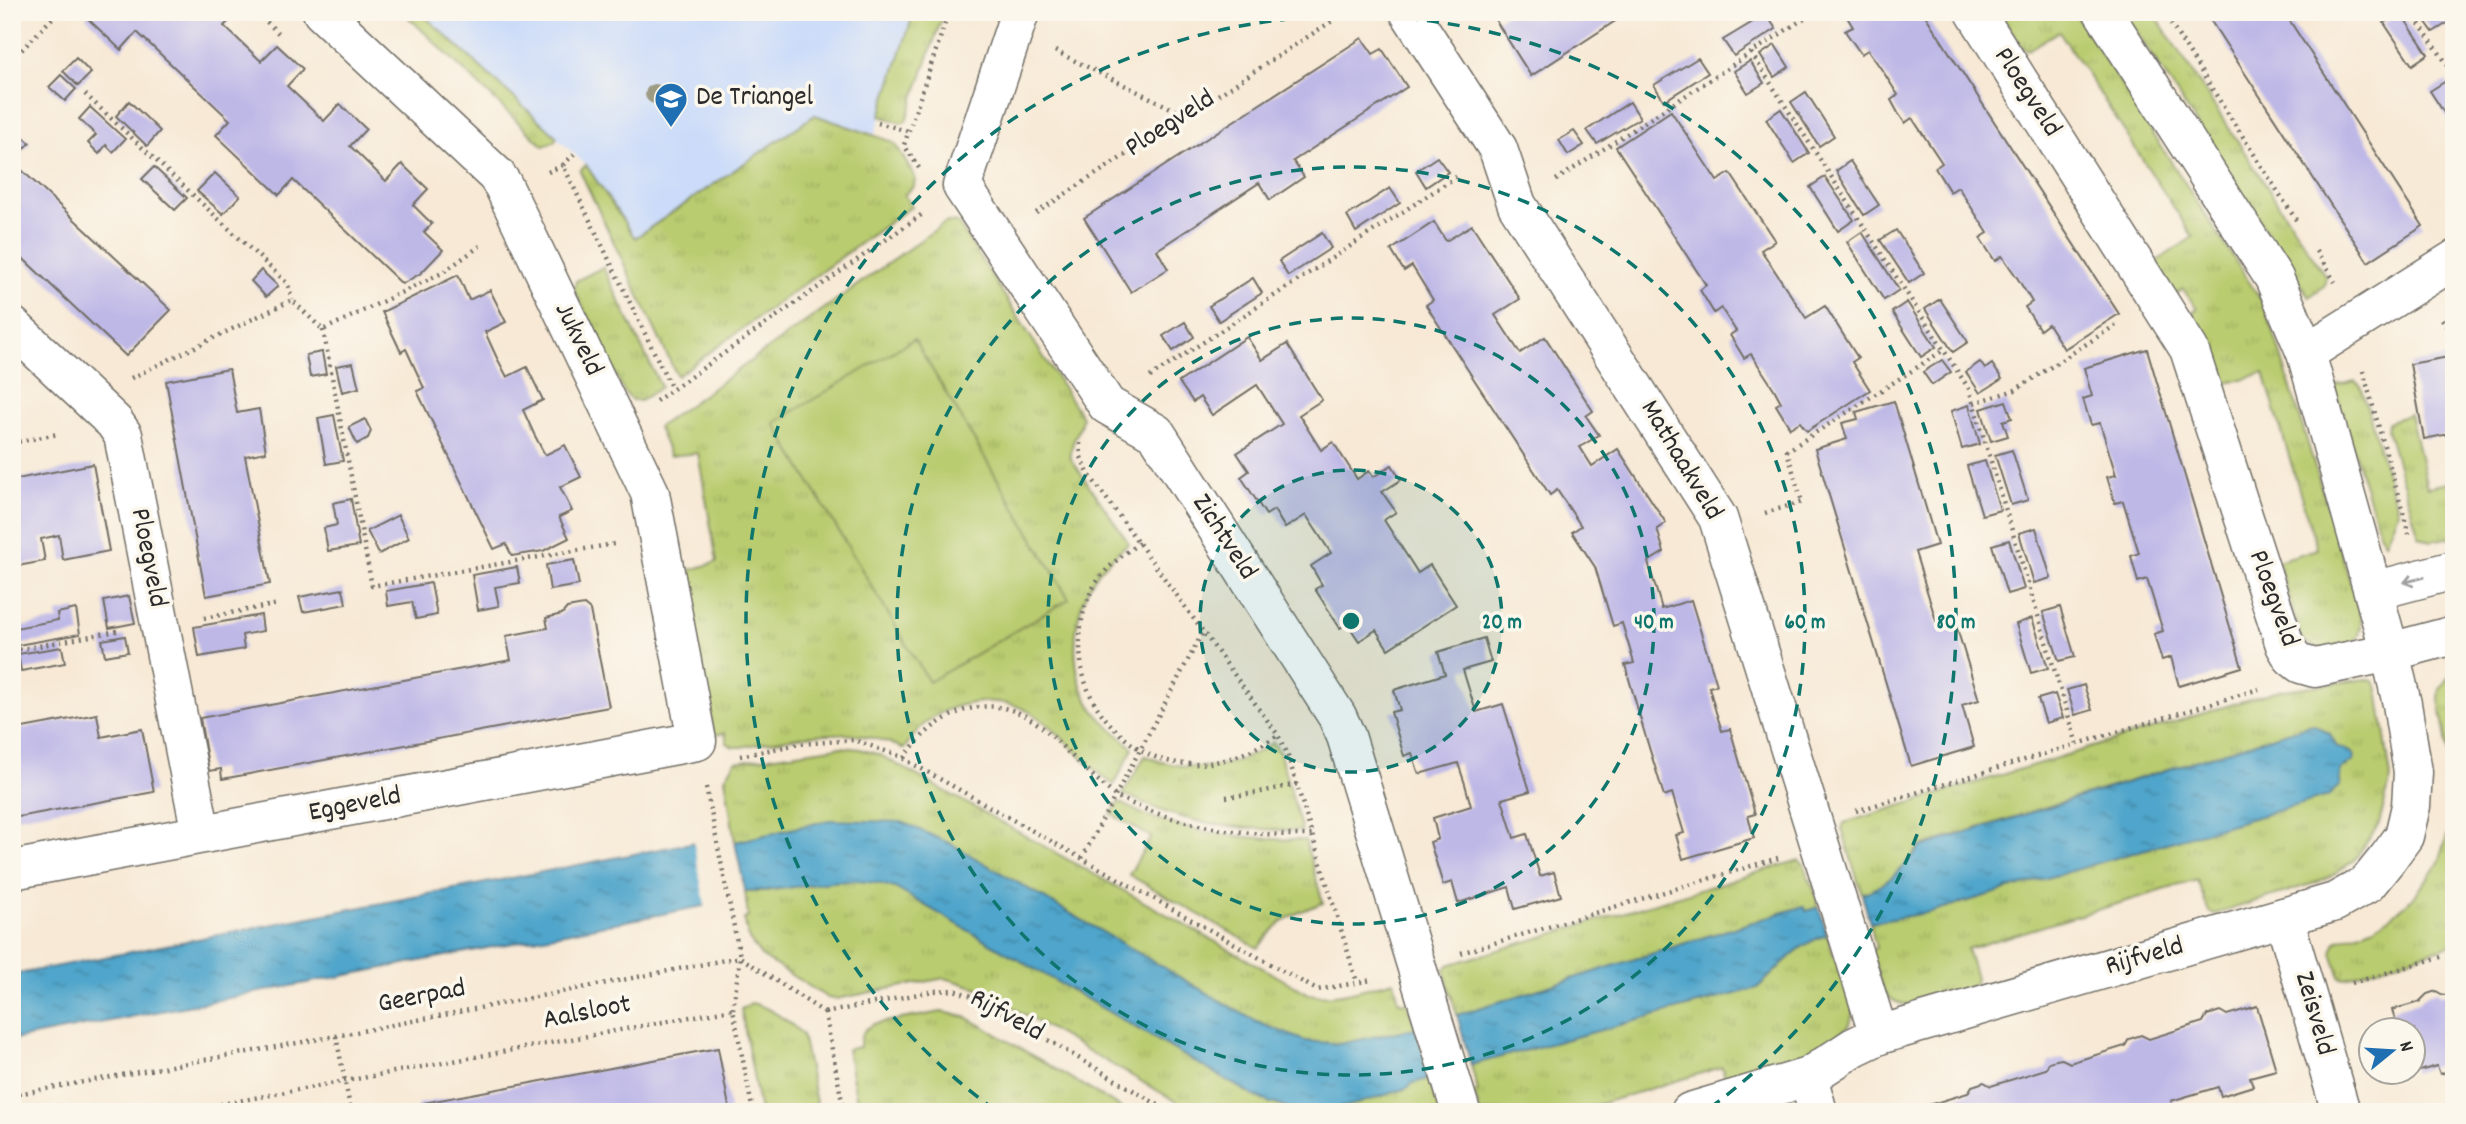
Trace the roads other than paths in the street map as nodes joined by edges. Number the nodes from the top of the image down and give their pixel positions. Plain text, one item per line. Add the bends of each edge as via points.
1 (322, 12) edge
2 (1409, 12) edge
3 (1975, 12) edge
4 (2103, 12) edge
5 (1016, 22) edge
6 (2454, 260) edge
7 (12, 326) edge
8 (2306, 353) junction
9 (2454, 570) edge
10 (2374, 591) junction
11 (2454, 635) edge
12 (2390, 652) junction
13 (697, 741) joint
14 (201, 834) junction
15 (12, 870) edge
16 (2284, 917) junction
17 (1879, 1035) junction
18 (1813, 1094) edge
19 (1459, 1105) edge
20 (1690, 1112) edge
21 (2341, 1112) edge

1 - 13 street, Jukveld via 496,175 506,192 650,493
2 - 17 street, Mathaakveld via 1499,149 1517,205 1712,506
3 - 12 street, Ploegveld via 2189,349 2292,657 2315,668
4 - 8 street via 2274,278
5 - 19 street, Zichtveld via 951,194 996,239 1095,419 1156,433 1337,716
6 - 8 street
7 - 14 street, Ploegveld via 123,435
8 - 10 street
9 -> 10 street
10 - 12 street
11 - 12 street, Ploegveld
12 - 16 street, Rijfveld via 2413,772 2404,836 2367,884 2335,902
13 - 14 street, Eggeveld
14 - 15 street, Eggeveld
16 - 17 street, Rijfveld
16 - 21 street, Zeisveld
17 - 18 street, Rijfveld via 1829,1065
18 - 20 street, Rijfveld

